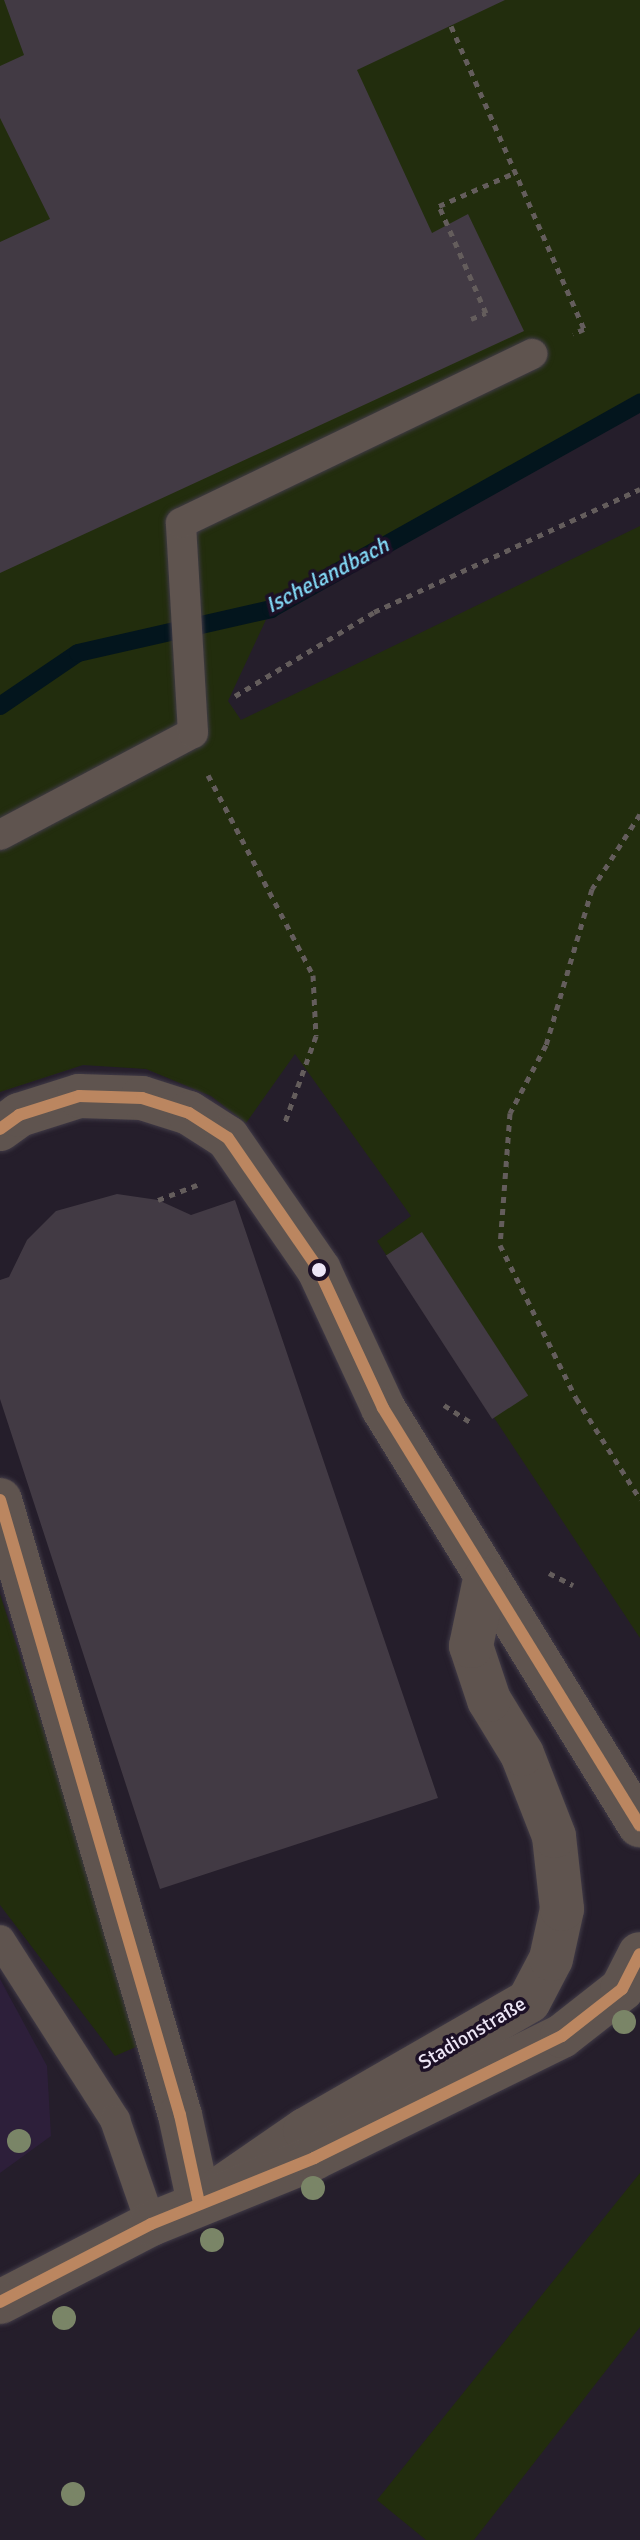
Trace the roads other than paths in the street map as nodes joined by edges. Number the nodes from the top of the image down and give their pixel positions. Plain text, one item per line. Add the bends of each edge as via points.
1 (532, 354) road end
2 (0, 835) edge
3 (0, 1129) edge
4 (0, 1500) edge
5 (485, 1579) junction
6 (640, 1825) edge
7 (0, 1940) edge
8 (640, 1954) edge
9 (199, 2203) junction
10 (151, 2224) junction
11 (0, 2302) edge

1 - 2 lane via 181,523 193,733
3 - 5 street via 19,1115 79,1096 142,1098 189,1113 228,1138 252,1165 319,1270 383,1408 413,1447
4 - 9 street via 171,2086
5 - 6 street via 514,1613
5 - 9 street, Stadionstraße via 471,1646 489,1700 522,1754 554,1836 562,1909 551,1959 529,2001 305,2130
7 - 10 lane via 115,2120
8 - 9 street, Stadionstraße via 622,1989 562,2036 314,2158
9 - 10 street, Stadionstraße
10 - 11 street, Stadionstraße

